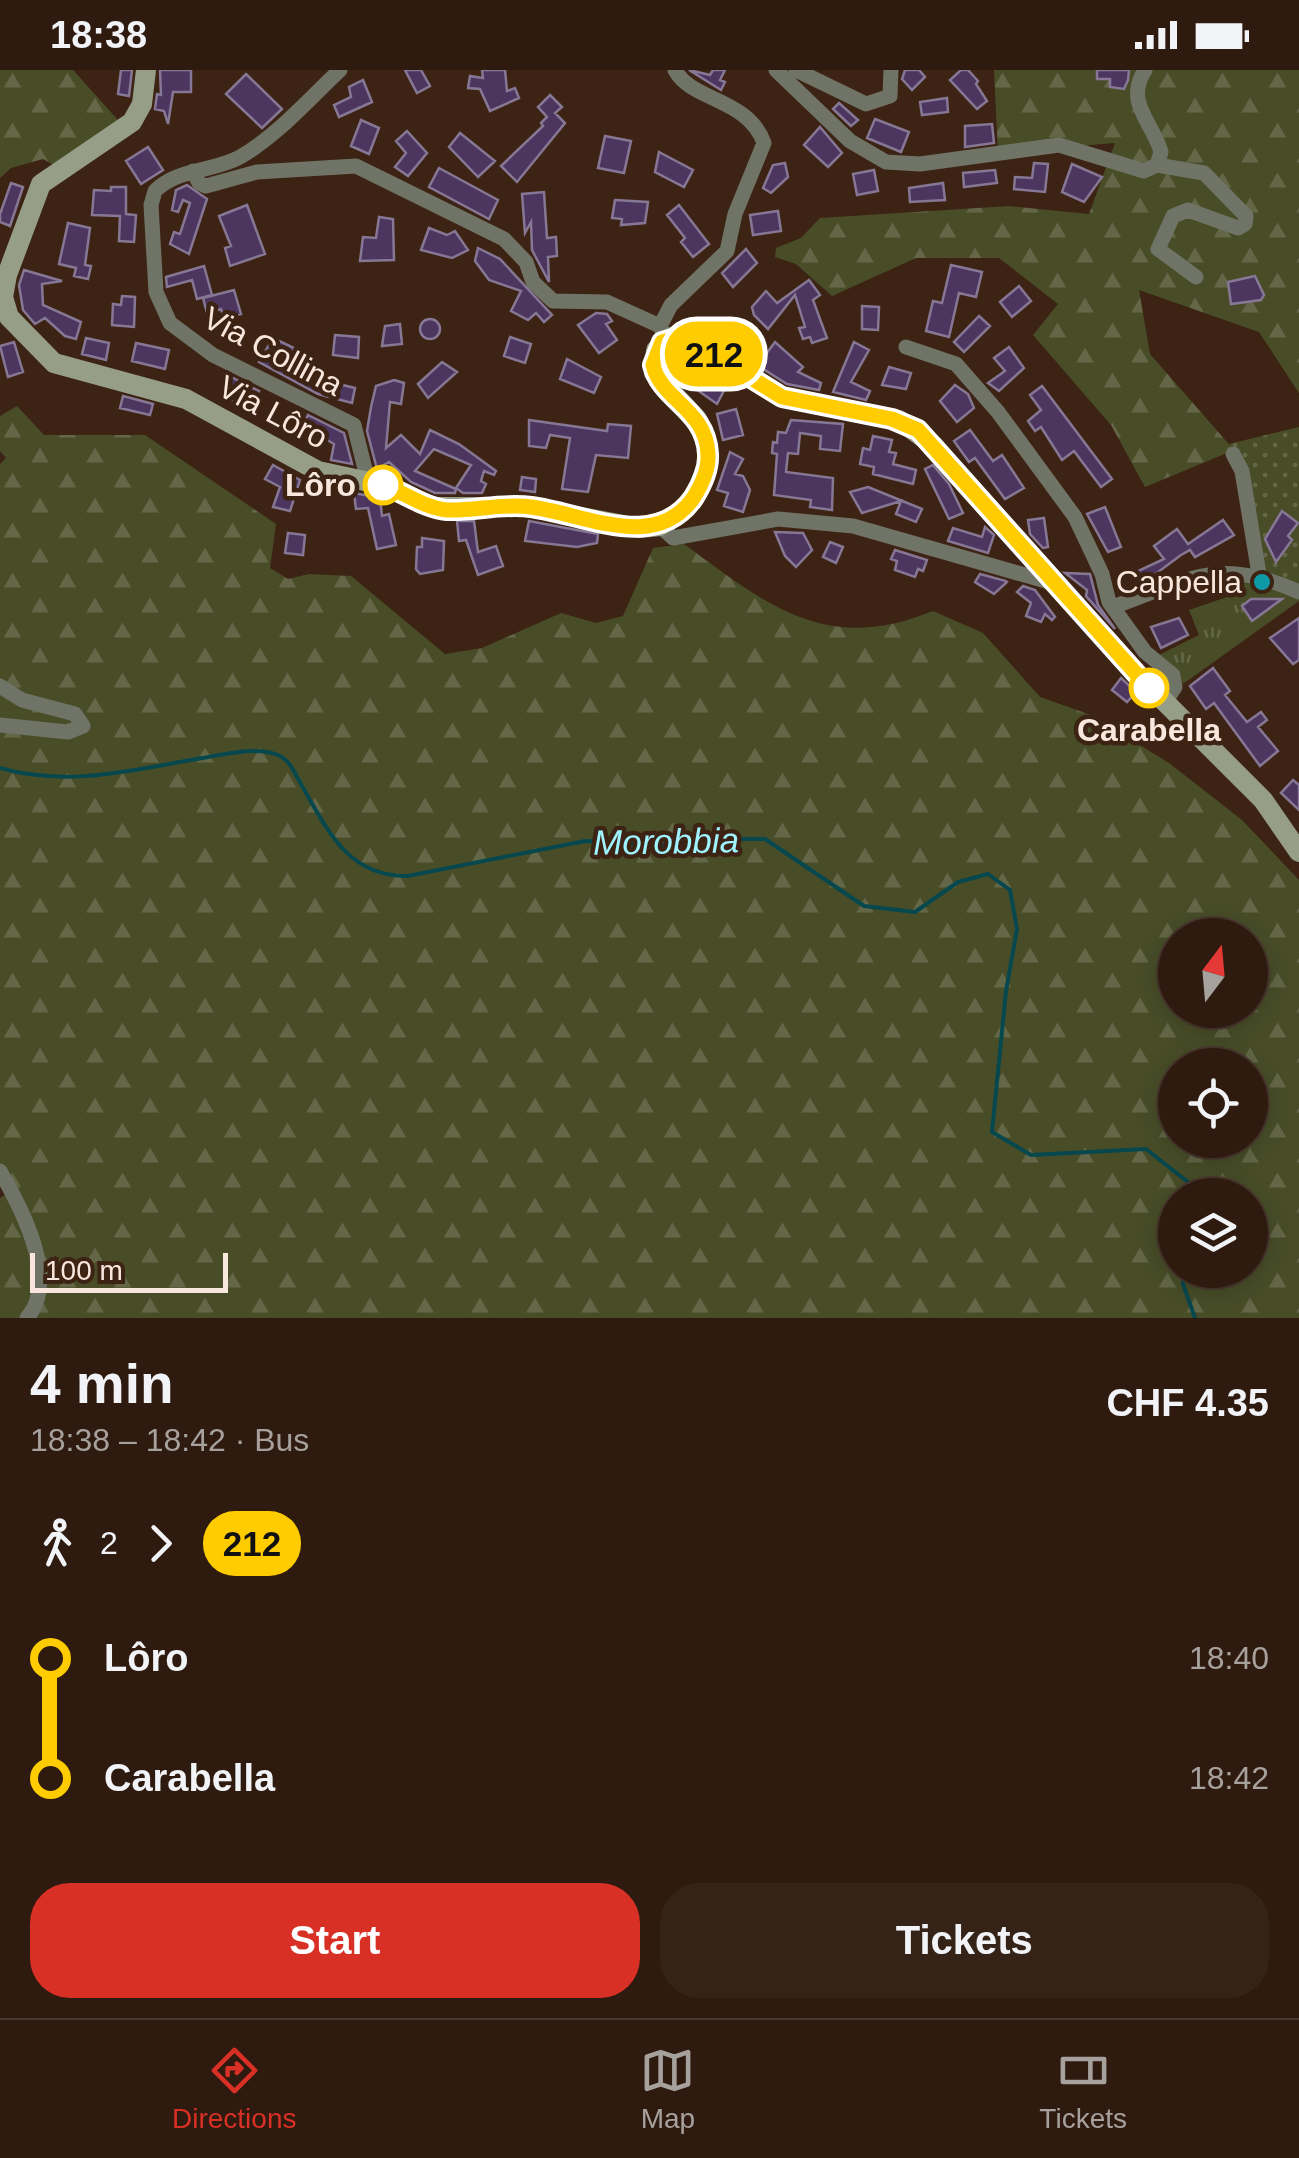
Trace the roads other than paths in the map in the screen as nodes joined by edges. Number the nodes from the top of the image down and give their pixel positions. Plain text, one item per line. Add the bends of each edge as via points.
1 (146, 70) edge
2 (340, 70) edge
3 (675, 70) edge
4 (776, 70) edge
5 (796, 70) edge
6 (891, 70) edge
7 (1144, 70) edge
8 (821, 74) edge
9 (1157, 165) junction
10 (193, 171) junction
11 (1196, 277) dead end
12 (663, 333) junction
13 (906, 347) dead end
14 (1233, 454) dead end
15 (368, 481) junction
16 (660, 526) junction
17 (1259, 574) junction
18 (1056, 584) junction
19 (1299, 592) edge
20 (1113, 607) junction
21 (0, 686) edge
22 (1164, 704) junction
23 (0, 725) edge
24 (1299, 852) edge
25 (0, 1170) edge
26 (27, 1318) edge

1 - 15 street, Via Lôro via 142,104 126,128 59,168 36,192 3,287 10,317 39,352 62,367 186,400 318,470
2 - 10 street via 249,152
3 - 12 street via 735,106 764,143 726,250 670,306
4 - 9 street via 850,140 892,164 1059,144 1124,168
5 - 8 street
6 - 8 street via 892,92 874,104 855,102
7 - 9 street via 1138,104 1160,148
9 - 11 street via 1204,173 1246,216 1238,228 1188,210 1174,216 1158,249
10 - 12 street via 206,186 256,172 356,166 504,240 553,302 607,302
10 - 15 street, Via Collina via 153,195 161,311 212,355 354,425
12 - 16 street via 654,372 696,420 708,462 692,499
12 - 18 street via 688,338 790,400 912,426
13 - 20 street via 956,364 998,412 1075,517
14 - 17 street
15 - 16 street, Via Lôro via 446,510 527,506
16 - 18 street via 673,538 778,519 854,526
17 - 19 street
17 - 20 street via 1230,570
18 - 22 street
20 - 22 street via 1145,652 1173,676 1175,687
21 - 23 street via 22,700 76,714 82,726 68,732
22 - 24 street via 1262,800
25 - 26 street via 36,1261 39,1298

